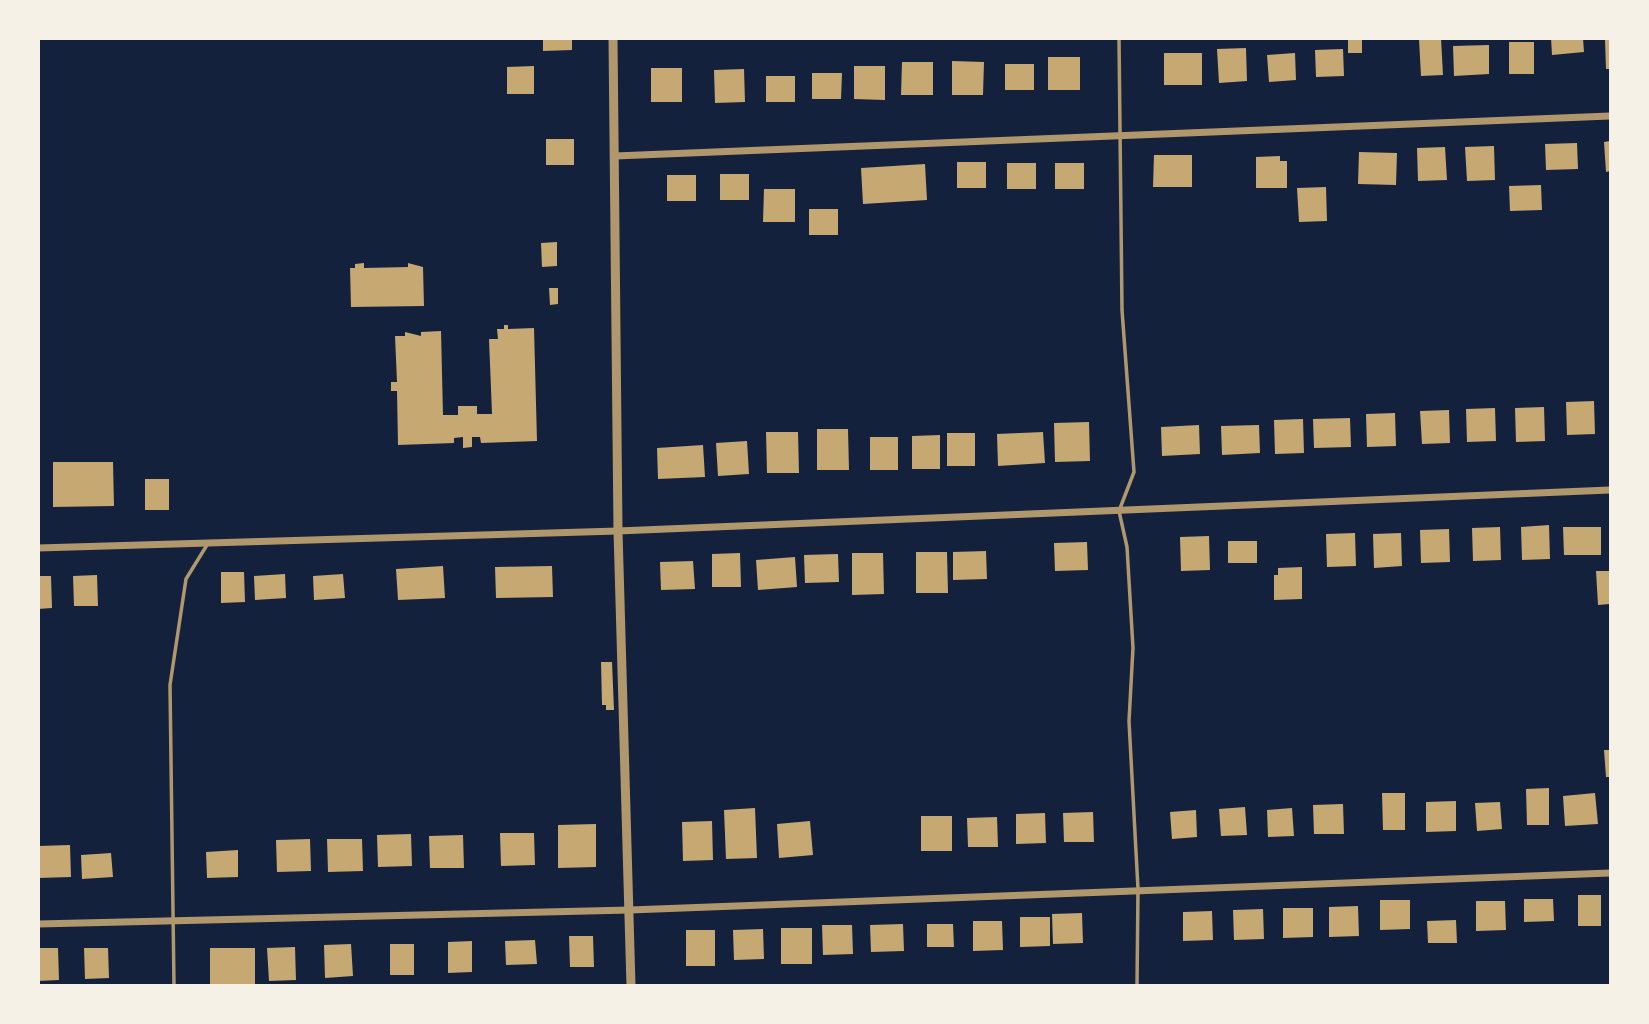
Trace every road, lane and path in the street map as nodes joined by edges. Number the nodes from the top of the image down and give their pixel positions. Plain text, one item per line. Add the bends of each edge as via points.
1 (613, 38) edge
2 (1119, 38) edge
3 (1611, 116) edge
4 (1121, 134) junction
5 (615, 156) junction
6 (1611, 490) edge
7 (1119, 511) junction
8 (618, 531) junction
9 (208, 543) junction
10 (38, 548) edge
11 (1611, 873) edge
12 (1138, 889) junction
13 (630, 910) junction
14 (172, 921) junction
15 (38, 924) edge
16 (174, 985) edge
17 (631, 985) edge
18 (1137, 985) edge

1 - 5 street
2 - 4 lane
3 - 4 street
4 - 5 street
4 - 7 lane via 1122,310 1134,472
5 - 8 street
6 - 7 street
7 - 8 street
7 - 12 lane via 1127,547 1133,648 1129,721
8 - 9 street
8 - 13 street
9 - 10 street
9 - 14 lane via 186,579 170,685
11 - 12 street
12 - 13 street
12 - 18 lane
13 - 14 street
13 - 17 street
14 - 15 street
14 - 16 lane

